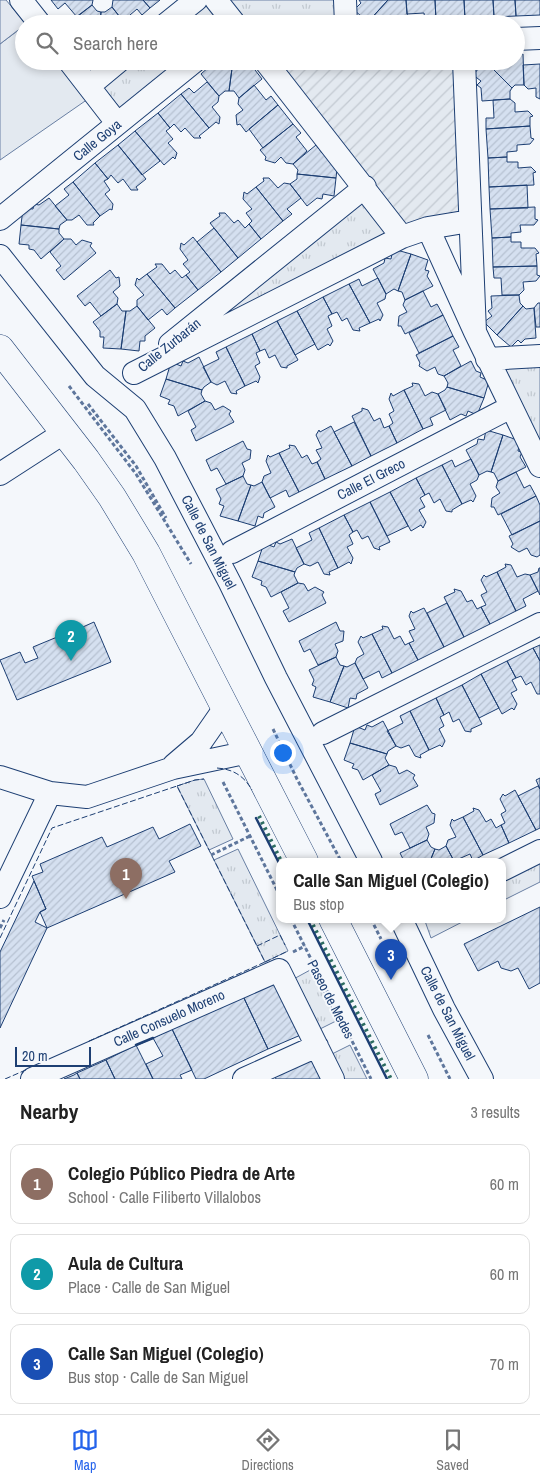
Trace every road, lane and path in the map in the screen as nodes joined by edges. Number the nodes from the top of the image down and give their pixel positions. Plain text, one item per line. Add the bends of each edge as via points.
1 (21, 0) edge
2 (196, 0) edge
3 (216, 0) edge
4 (345, 0) edge
5 (33, 15) edge
6 (177, 15) edge
7 (228, 15) edge
8 (346, 15) edge
9 (540, 38) edge
10 (525, 39) edge
11 (76, 70) edge
12 (109, 70) edge
13 (184, 70) edge
14 (272, 70) edge
15 (464, 70) edge
16 (89, 86) junction
17 (117, 123) junction
18 (365, 187) junction
19 (0, 219) edge
20 (470, 221) junction
21 (428, 228) junction
22 (402, 237) junction
23 (0, 256) edge
24 (475, 332) junction
25 (0, 349) edge
26 (540, 356) edge
27 (487, 359) junction
28 (511, 407) junction
29 (65, 432) junction
30 (540, 466) edge
31 (0, 474) edge
32 (232, 552) dead end
33 (540, 624) edge
34 (226, 706) junction
35 (323, 733) dead end
36 (249, 752) junction
37 (169, 769) junction
38 (0, 777) edge
39 (221, 778) dead end
40 (50, 793) junction
41 (250, 836) junction
42 (540, 851) edge
43 (211, 855) dead end
44 (302, 858) edge
45 (369, 858) edge
46 (506, 868) edge
47 (276, 888) edge
48 (0, 897) edge
49 (4, 919) dead end
50 (293, 923) edge
51 (335, 923) edge
52 (403, 923) edge
53 (0, 928) edge
54 (317, 1046) junction
55 (32, 1079) edge
56 (244, 1079) edge
57 (333, 1079) edge
58 (372, 1079) edge
59 (414, 1079) edge
60 (482, 1079) edge

1 - 5 street
2 - 6 street
3 - 7 street
4 - 8 street
9 - 10 street
11 - 16 street
12 - 16 street
13 - 17 street, Calle Goya
14 - 18 street
15 - 20 street
16 - 17 street
17 - 19 street, Calle Goya
18 - 22 street
18 - 22 street, Calle Zurbarán via 134,373
20 - 21 street
20 - 24 street
21 - 22 street
21 - 24 street
23 - 45 street, Calle de San Miguel via 95,376 135,409 165,458
24 - 27 street
25 - 29 main road
26 - 27 street
27 - 28 street
28 - 30 street
28 - 32 street, Calle El Greco
29 - 31 street
29 - 34 main road via 112,497 146,553
33 - 35 street
34 - 36 main road
34 - 37 street via 201,742
36 - 37 street
36 - 44 main road
37 - 40 street via 87,797
38 - 40 street
39 - 41 path
40 - 48 street
41 - 43 path
41 - 47 path
42 - 46 street
49 - 53 path
50 - 58 path, Paseo de Medes
51 - 59 main road
52 - 60 street, Calle de San Miguel
54 - 55 street, Calle Consuelo Moreno via 279,970
54 - 56 street
54 - 57 street

